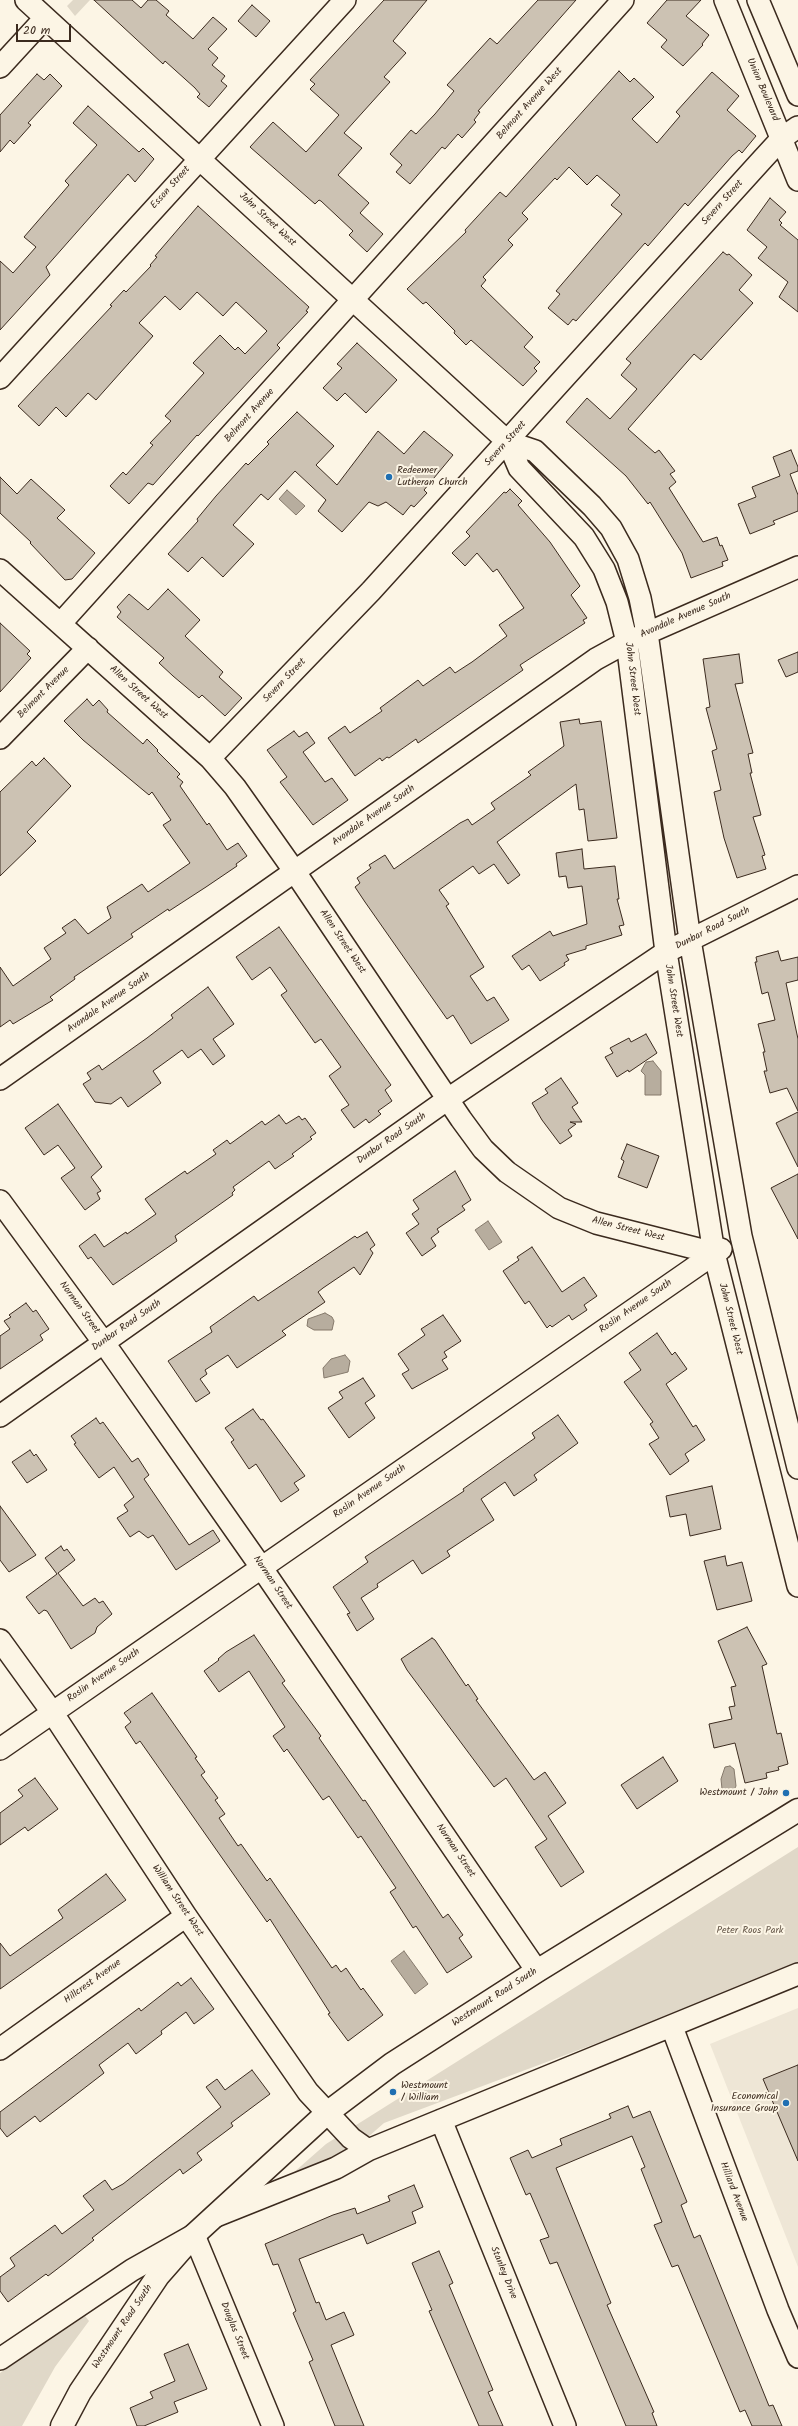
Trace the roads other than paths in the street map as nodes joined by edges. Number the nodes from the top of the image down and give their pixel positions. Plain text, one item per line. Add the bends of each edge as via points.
1 (26, 0) edge
2 (344, 0) edge
3 (623, 0) edge
4 (724, 0) edge
5 (758, 0) edge
6 (45, 18) junction
7 (0, 67) edge
8 (798, 95) edge
9 (790, 132) edge
10 (199, 157) junction
11 (798, 180) edge
12 (437, 208) joint
13 (354, 301) junction
14 (0, 378) edge
15 (508, 442) junction
16 (798, 567) edge
17 (0, 570) edge
18 (62, 623) junction
19 (647, 633) junction
20 (627, 642) junction
21 (88, 648) junction
22 (0, 738) edge
23 (210, 758) junction
24 (295, 872) junction
25 (798, 886) edge
26 (690, 940) junction
27 (666, 952) junction
28 (0, 1079) edge
29 (448, 1099) junction
30 (0, 1201) edge
31 (741, 1236) junction
32 (714, 1253) junction
33 (104, 1343) junction
34 (0, 1416) edge
35 (798, 1468) edge
36 (261, 1567) junction
37 (798, 1586) edge
38 (0, 1640) edge
39 (52, 1712) junction
40 (0, 1749) edge
41 (798, 1810) edge
42 (186, 1916) junction
43 (537, 1971) junction
44 (798, 1974) edge
45 (672, 2027) junction
46 (0, 2049) edge
47 (327, 2113) junction
48 (441, 2120) junction
49 (368, 2150) junction
50 (215, 2216) junction
51 (194, 2235) junction
52 (798, 2357) edge
53 (0, 2359) edge
54 (62, 2426) edge
55 (273, 2426) edge
56 (565, 2426) edge

1 - 6 street, John Street West
2 - 10 street, Esson Street
3 - 12 street, Belmont Avenue West
4 - 9 street, Union Boulevard
5 - 8 street
6 - 7 street
6 - 10 street, John Street West
9 - 11 street, Union Boulevard
9 - 15 street, Severn Street
10 - 13 street, John Street West
10 - 14 street, Esson Street
12 - 13 street, Belmont Avenue
13 - 15 street, John Street West
13 - 18 street, Belmont Avenue
15 - 19 street, John Street West via 535,451 611,528 628,559
15 - 20 street, John Street West via 519,468 584,537 604,569 617,602
15 - 23 street, Severn Street via 371,591
16 - 19 street, Avondale Avenue South
17 - 18 street, Allen Street West
18 - 21 street, Allen Street West
19 - 20 street, Avondale Avenue South
19 - 26 street, John Street West
20 - 24 street, Avondale Avenue South via 596,659
20 - 27 street, John Street West
21 - 22 street, Belmont Avenue
21 - 23 street, Allen Street West
23 - 24 street, Allen Street West via 235,787
24 - 28 street, Avondale Avenue South
24 - 29 street, Allen Street West
25 - 26 street, Dunbar Road South
26 - 27 street, Dunbar Road South
26 - 31 street, John Street West
27 - 29 street, Dunbar Road South
27 - 32 street, John Street West
29 - 32 street, Allen Street West via 483,1149 507,1172 559,1208 596,1223
29 - 33 street, Dunbar Road South
30 - 33 street, Norman Street
31 - 32 street, Roslin Avenue South
31 - 35 street, John Street West
32 - 36 street, Roslin Avenue South
32 - 37 street, John Street West
33 - 34 street, Dunbar Road South
33 - 36 street, Norman Street
36 - 39 street, Roslin Avenue South
36 - 43 street, Norman Street
38 - 39 street, William Street West
39 - 40 street, Roslin Avenue South
39 - 42 street, William Street West
41 - 43 main road, Westmount Road South
42 - 46 street, Hillcrest Avenue
42 - 47 street, William Street West via 308,2092
43 - 47 main road, Westmount Road South via 392,2064
44 - 45 street, Westmount Road South
45 - 48 street, Westmount Road South
45 - 52 street, Hilliard Avenue
47 - 49 street, William Street West via 351,2138
47 - 50 main road, Westmount Road South
48 - 49 street, Westmount Road South
48 - 56 street, Stanley Drive
49 - 50 street, Westmount Road South via 336,2168
50 - 51 main road, Westmount Road South
51 - 53 street, Westmount Road South via 132,2270
51 - 54 main road, Westmount Road South via 158,2276 80,2392
51 - 55 street, Douglas Street

